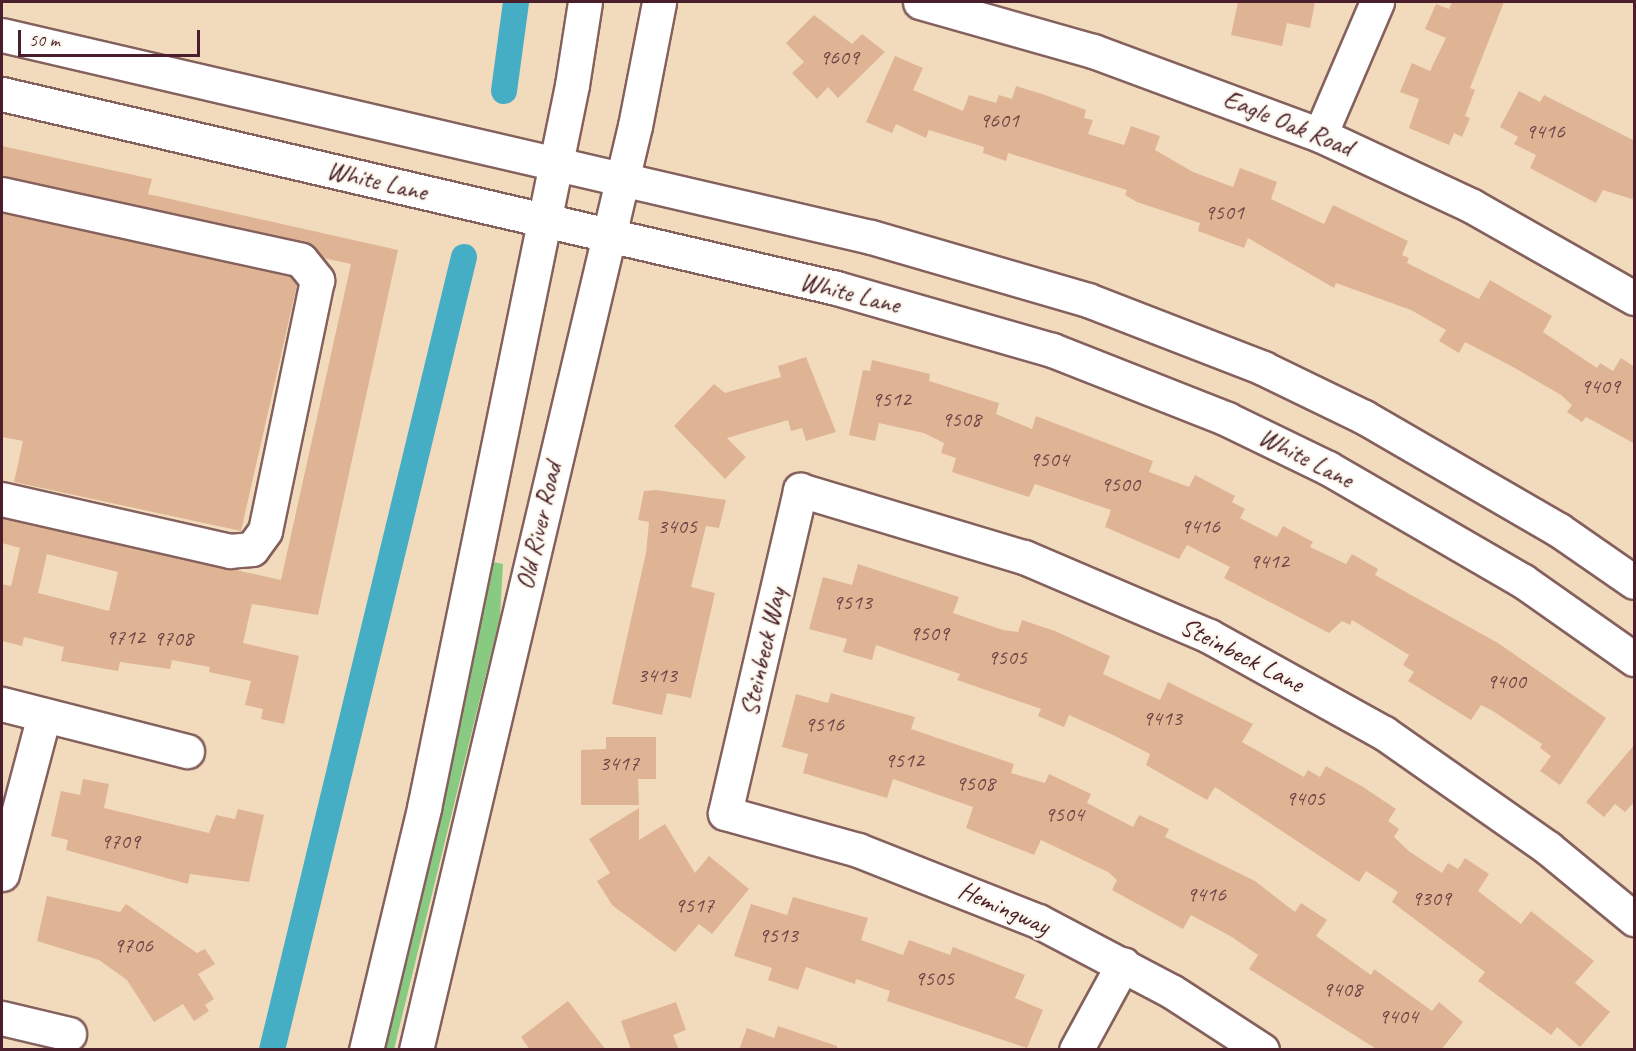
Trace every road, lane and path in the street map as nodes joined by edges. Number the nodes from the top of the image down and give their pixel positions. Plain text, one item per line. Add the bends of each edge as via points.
1 (585, 2) edge
2 (659, 2) edge
3 (920, 2) edge
4 (1377, 2) edge
5 (9, 41) edge
6 (2, 94) edge
7 (1320, 135) junction
8 (555, 164) junction
9 (620, 179) junction
10 (2, 194) edge
11 (541, 221) junction
12 (607, 237) junction
13 (1635, 298) edge
14 (800, 490) joint
15 (2, 499) edge
16 (1635, 582) edge
17 (1635, 659) edge
18 (2, 704) edge
19 (44, 715) junction
20 (187, 750) dead end
21 (725, 813) joint
22 (2, 874) edge
23 (1635, 919) edge
24 (1123, 964) junction
25 (2, 1018) edge
26 (69, 1034) dead end
27 (366, 1050) edge
28 (416, 1050) edge
29 (1076, 1050) edge
30 (1262, 1050) edge

1 - 8 main road
2 - 9 main road, Old River Road
3 - 7 main road, Eagle Oak Road via 1093,51
4 - 7 main road
5 - 8 main road
6 - 11 main road, White Lane
7 - 13 main road, Eagle Oak Road via 1472,206
8 - 9 main road
8 - 11 main road
9 - 12 main road, Old River Road
9 - 16 main road via 981,265 1159,325 1364,417 1559,530
10 - 15 main road via 301,260 317,280 265,531 252,549 230,551
11 - 12 main road, White Lane
11 - 27 main road via 424,808
12 - 17 main road, White Lane via 945,316 1123,376 1268,438 1427,522
12 - 28 main road, Old River Road
14 - 21 main road, Steinbeck Way
14 - 23 main road, Steinbeck Lane via 1024,557 1209,636 1393,739 1539,842
18 - 19 main road
19 - 20 main road
19 - 22 main road
21 - 24 main road, Hemingway via 858,850 962,888
24 - 29 main road
24 - 30 main road, Hemingway
25 - 26 main road

